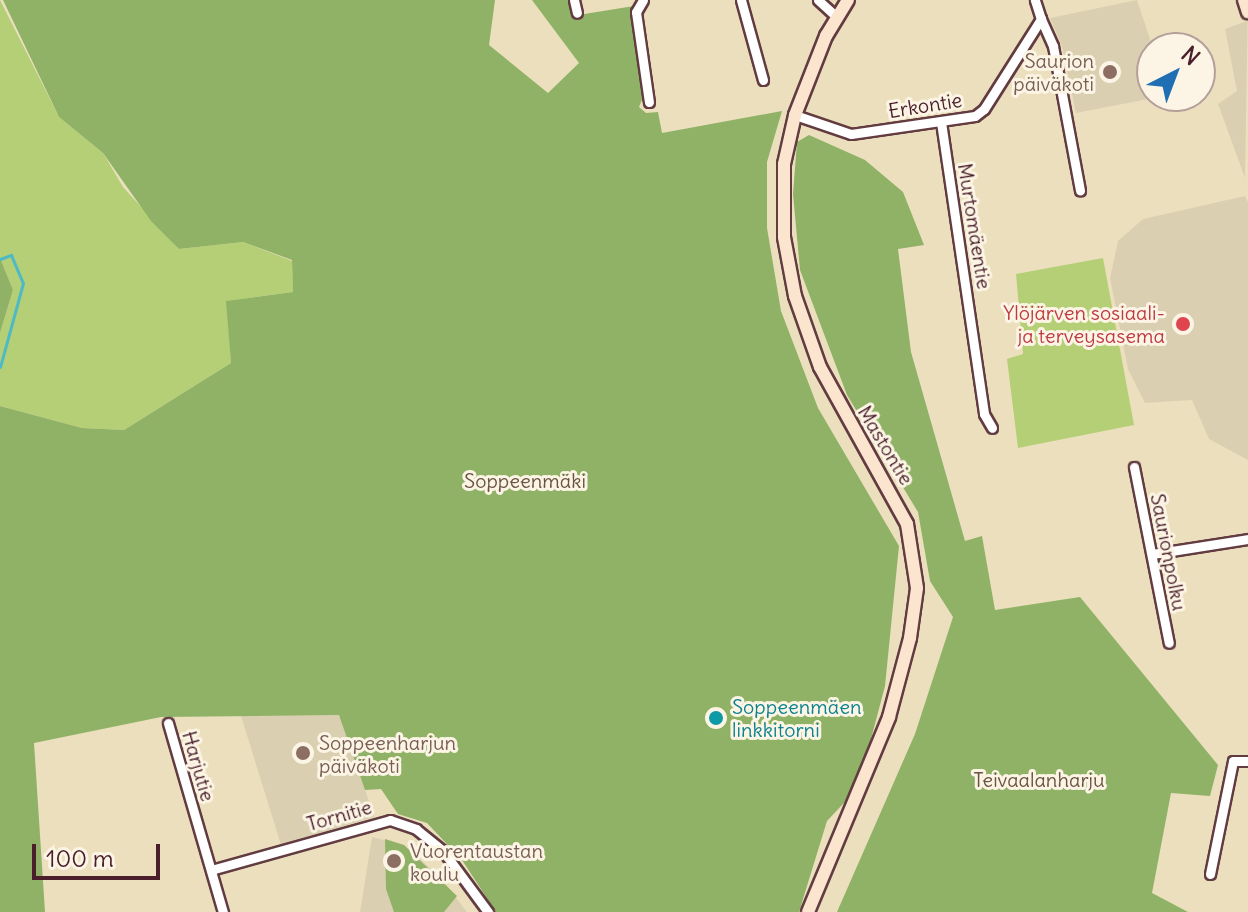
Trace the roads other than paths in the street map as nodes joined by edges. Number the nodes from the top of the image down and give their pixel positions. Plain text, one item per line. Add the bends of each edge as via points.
1 (574, 0) edge
2 (643, 0) edge
3 (741, 0) edge
4 (818, 0) edge
5 (848, 0) edge
6 (1035, 0) edge
7 (1244, 0) edge
8 (1248, 12) edge
9 (577, 13) dead end
10 (836, 16) junction
11 (1041, 19) junction
12 (763, 80) dead end
13 (649, 102) dead end
14 (795, 115) junction
15 (941, 122) junction
16 (1080, 190) dead end
17 (992, 428) dead end
18 (1134, 467) dead end
19 (1248, 539) edge
20 (1152, 554) junction
21 (1169, 643) dead end
22 (168, 723) dead end
23 (1248, 761) edge
24 (211, 870) junction
25 (1210, 874) dead end
26 (223, 912) edge
27 (488, 912) edge
28 (808, 912) edge

1 - 9 street
2 - 13 street via 636,12
3 - 12 street
4 - 10 street
5 - 10 main road, Mastontie
6 - 11 street
7 - 8 main road
10 - 14 main road, Mastontie
11 - 15 street, Erkontie via 984,109 975,116
11 - 16 street via 1053,46
14 - 15 street, Erkontie via 851,134
14 - 28 main road, Mastontie via 783,188 791,279 830,387 903,513 917,574 910,638 889,717
15 - 17 street, Murtomäentie via 984,414
18 - 20 street, Saurionpolku
19 - 20 street
20 - 21 street, Saurionpolku
22 - 24 street, Harjutie
23 - 25 street via 1233,761
24 - 26 street, Harjutie
24 - 27 street, Tornitie via 390,820 416,829 443,851

